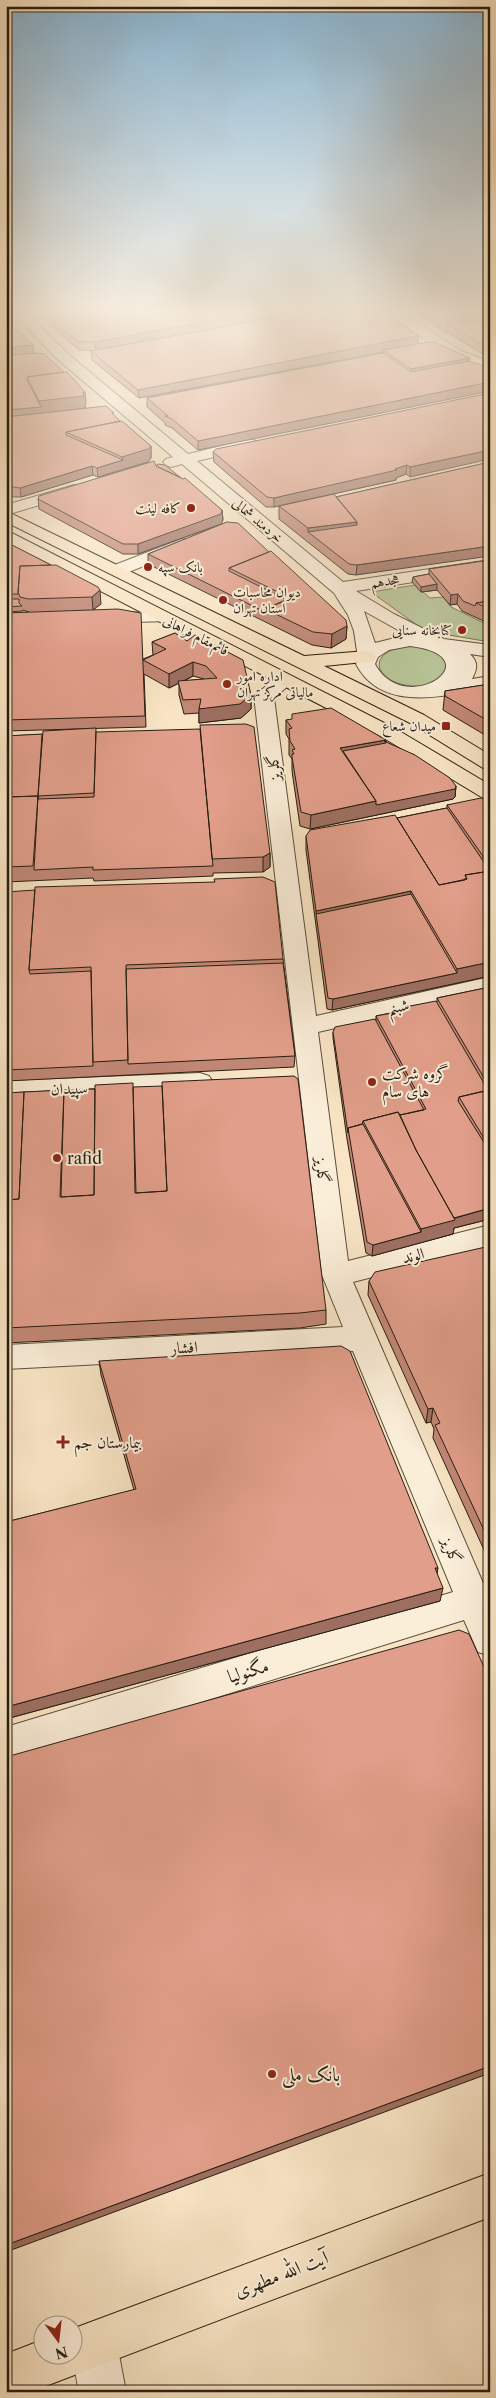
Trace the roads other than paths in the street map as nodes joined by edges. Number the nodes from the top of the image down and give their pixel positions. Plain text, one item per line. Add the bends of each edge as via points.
1 (146, 426) edge
2 (270, 440) edge
3 (184, 458) junction
4 (156, 466) edge
5 (90, 485) edge
6 (6, 510) edge
7 (277, 515) edge
8 (6, 516) edge
9 (255, 517) junction
10 (234, 522) edge
11 (6, 536) edge
12 (199, 537) edge
13 (490, 565) edge
14 (118, 570) junction
15 (339, 588) junction
16 (162, 617) junction
17 (83, 618) edge
18 (439, 644) junction
19 (490, 651) edge
20 (367, 656) junction
21 (292, 671) junction
22 (490, 682) edge
23 (431, 691) junction
24 (373, 698) junction
25 (344, 711) junction
26 (490, 764) edge
27 (487, 803) edge
28 (490, 985) edge
29 (305, 1027) junction
30 (223, 1082) edge
31 (6, 1090) edge
32 (490, 1236) edge
33 (336, 1275) junction
34 (363, 1338) junction
35 (6, 1357) edge
36 (481, 1598) edge
37 (490, 1640) edge
38 (6, 1745) edge
39 (490, 2195) edge
40 (82, 2349) edge
41 (82, 2359) edge
42 (36, 2366) edge
43 (6, 2377) edge
44 (104, 2392) edge

1 - 3 street, خردمند شمالی
2 - 3 street
3 - 4 street
3 - 9 street, خردمند شمالی
5 - 6 street
7 - 9 street
8 - 14 main road, قائم‌مقام فراهانی
9 - 10 street
9 - 15 street, خردمند شمالی
11 - 16 main road, قائم‌مقام فراهانی
12 - 14 street
13 - 15 street, هجدهم
14 - 21 main road, قائم‌مقام فراهانی
15 - 18 street, خردمند شمالی
15 - 20 street, خردمند شمالی via 353,606 364,629
16 - 17 street
16 - 21 main road, قائم‌مقام فراهانی
18 - 19 street
18 - 20 street via 418,640 396,642 383,645
18 - 23 street, خردمند شمالی via 462,656 467,663 467,672 462,679
20 - 21 main road
20 - 23 street, خردمند شمالی via 366,671 381,684 407,691
21 - 24 main road, قائم‌مقام فراهانی
21 - 25 main road, قائم‌مقام فراهانی
21 - 29 street, گلریز via 264,696 259,730 292,843 278,885
22 - 23 street
23 - 24 street
24 - 25 main road
24 - 26 main road, قائم‌مقام فراهانی via 417,719
25 - 27 main road, قائم‌مقام فراهانی via 389,733
28 - 29 street, شبنم
29 - 33 street, گلریز via 302,1078
30 - 31 street, سپیدان
32 - 33 street, الوند
33 - 34 street, گلریز
34 - 35 street, افشار
34 - 36 street, گلریز
36 - 37 street, گلریز
36 - 38 street, مگنولیا
39 - 40 main road, آیت الله مطهری
41 - 44 street
42 - 43 main road, آیت الله مطهری

